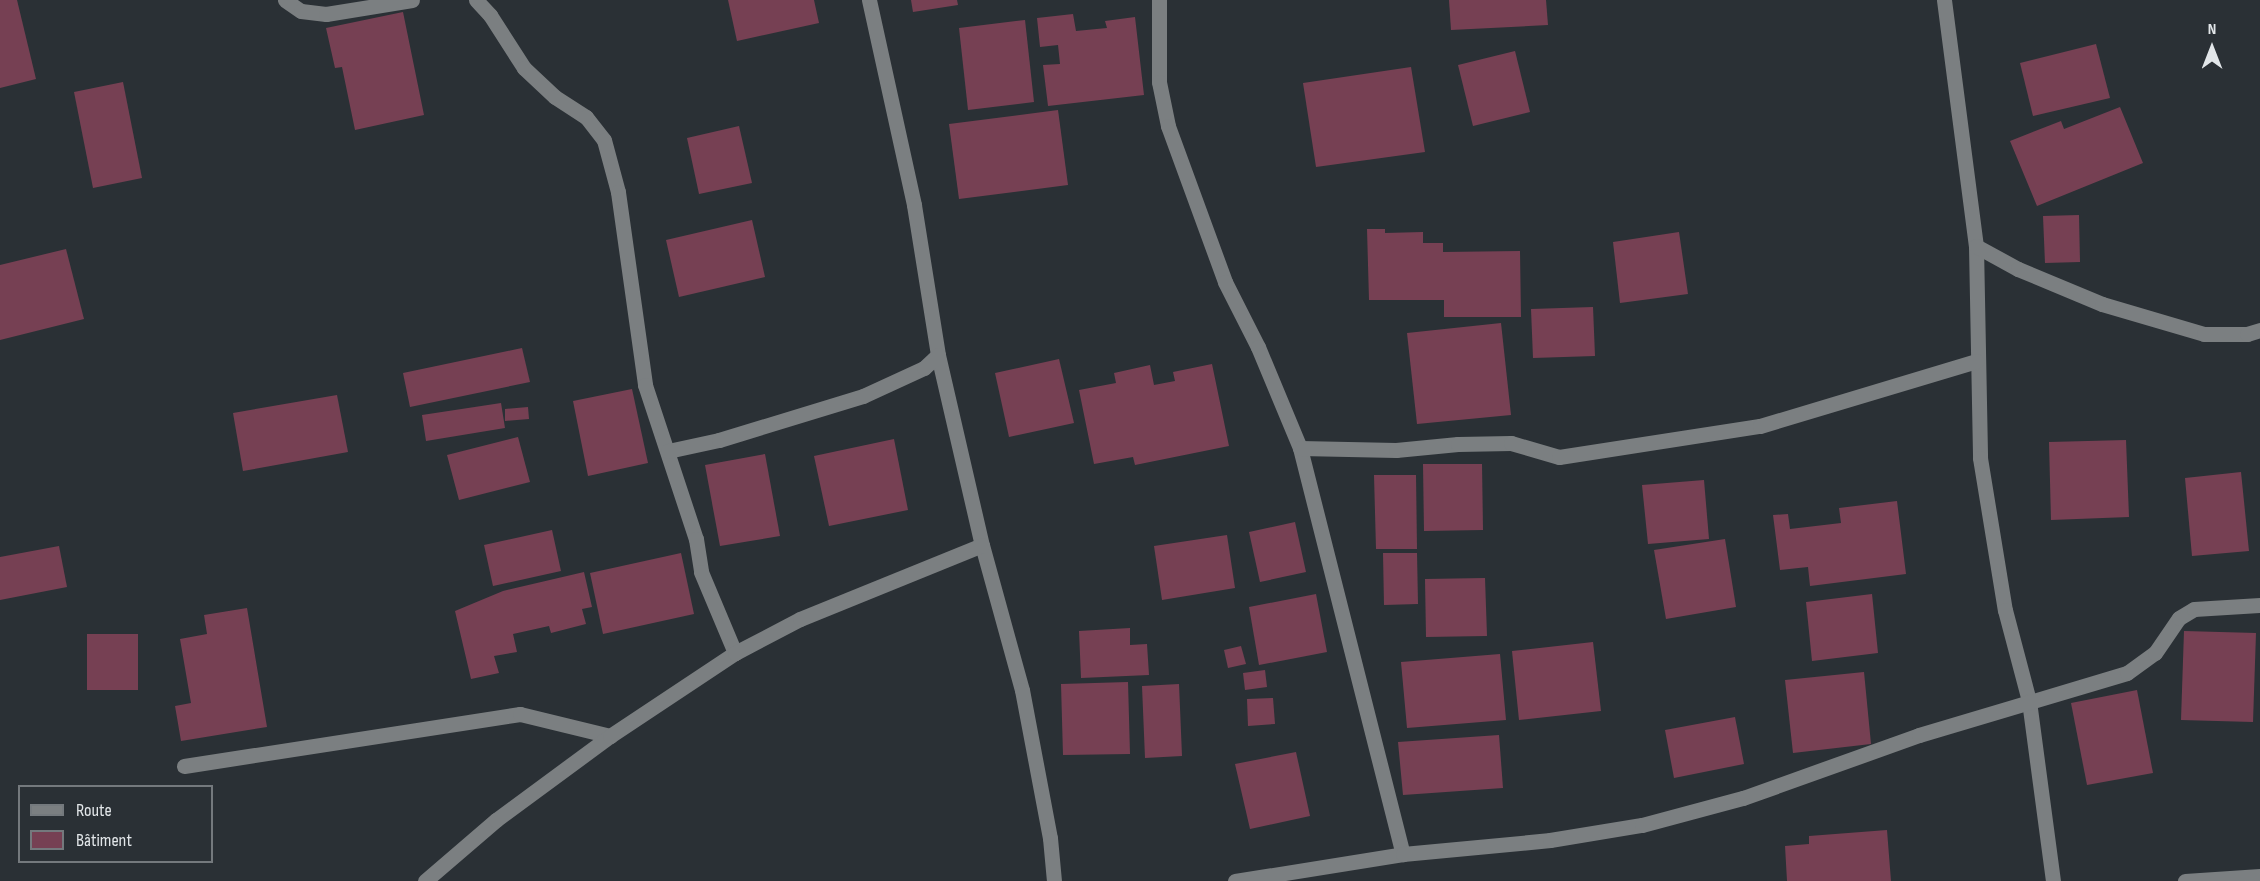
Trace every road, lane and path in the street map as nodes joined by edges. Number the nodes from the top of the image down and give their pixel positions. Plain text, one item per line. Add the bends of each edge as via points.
1 (285, 0) edge
2 (412, 0) edge
3 (476, 0) edge
4 (869, 0) edge
5 (1159, 0) edge
6 (1944, 0) edge
7 (1977, 246) junction
8 (2260, 330) edge
9 (938, 355) junction
10 (1977, 361) junction
11 (1300, 448) junction
12 (668, 451) junction
13 (982, 545) junction
14 (2260, 605) edge
15 (735, 653) junction
16 (2029, 701) junction
17 (610, 736) junction
18 (184, 766) dead end
19 (1403, 854) junction
20 (2260, 876) edge
21 (425, 881) edge
22 (1054, 881) edge
23 (1235, 881) edge
24 (2053, 881) edge
25 (2185, 881) edge

1 - 2 street via 301,11 326,14
3 - 12 street via 524,69 555,97 586,117 604,140 618,192 645,385
4 - 9 street via 914,205
5 - 11 street via 1159,82 1168,126 1225,282 1258,347
6 - 7 street
7 - 8 street via 2018,269 2102,304 2204,334 2247,334
7 - 10 street
9 - 12 street via 924,368 863,396 719,440
9 - 13 street
10 - 11 street via 1760,426 1559,457 1511,443 1396,450
10 - 16 street via 1980,458 2005,610
11 - 19 street
12 - 15 street via 696,538 701,572
13 - 15 street via 800,619
13 - 22 street via 1022,690 1050,838
14 - 16 street via 2194,609 2179,618 2155,653 2127,673
15 - 17 street
16 - 19 street via 1919,735 1743,798 1642,825 1550,840
16 - 24 street
17 - 18 street via 520,714
17 - 21 street via 496,820
19 - 23 street
20 - 25 street

